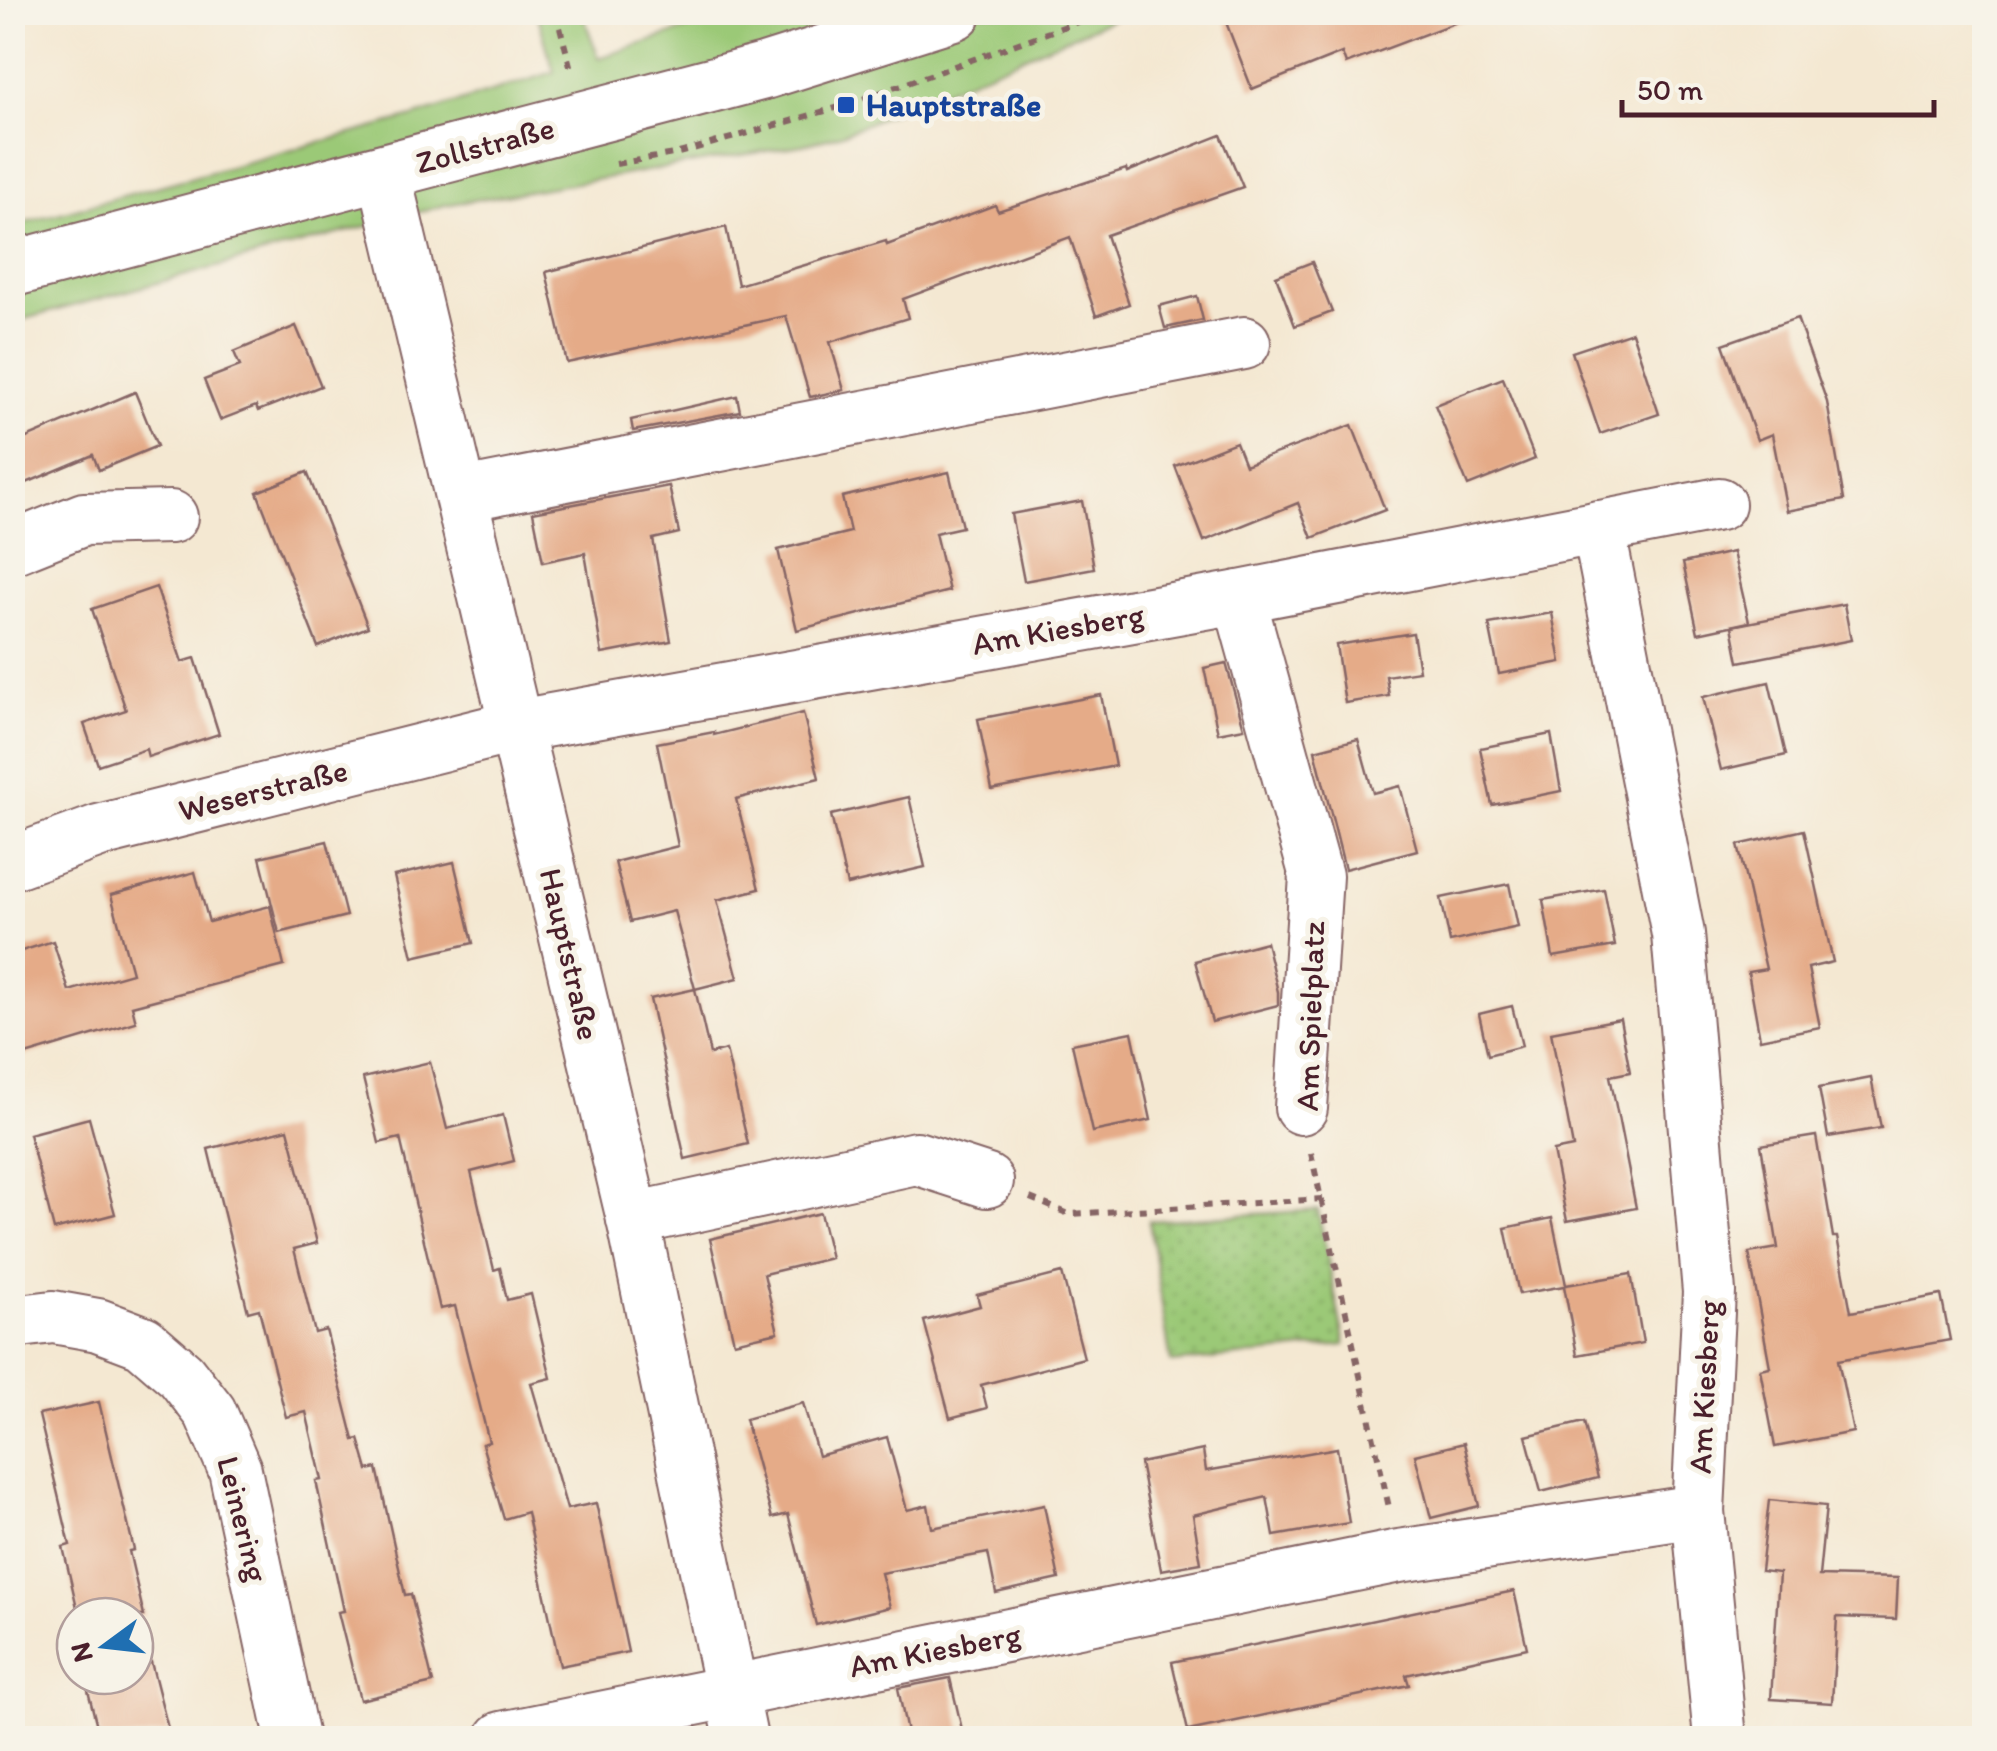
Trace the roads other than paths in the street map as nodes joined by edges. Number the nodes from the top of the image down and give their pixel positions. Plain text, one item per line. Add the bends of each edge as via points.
1 (954, 12) edge
2 (384, 172) junction
3 (12, 269) edge
4 (1244, 343) dead end
5 (464, 494) junction
6 (1719, 504) dead end
7 (171, 517) dead end
8 (1598, 527) junction
9 (12, 548) edge
10 (1239, 597) junction
11 (517, 726) junction
12 (12, 862) edge
13 (1302, 1108) road end
14 (987, 1181) road end
15 (633, 1218) junction
16 (12, 1322) edge
17 (1698, 1512) junction
18 (736, 1715) edge
19 (292, 1738) edge
20 (502, 1738) edge
21 (1720, 1738) edge

1 - 2 main road, Zollstraße via 832,52
2 - 3 main road, Zollstraße
2 - 5 street, Hauptstraße
4 - 5 street
5 - 11 street, Hauptstraße
6 - 8 street, Am Kiesberg
7 - 9 street via 84,519
8 - 10 street, Am Kiesberg
8 - 17 street, Am Kiesberg via 1678,934 1710,1292
10 - 11 street, Am Kiesberg
10 - 13 street, Am Spielplatz via 1316,876
11 - 12 street, Weserstraße via 99,831
11 - 15 street, Hauptstraße
14 - 15 street via 916,1158
15 - 18 street, Hauptstraße
16 - 19 street, Leinering via 53,1317 142,1342 210,1412 235,1470
17 - 18 street, Am Kiesberg via 1399,1556
17 - 21 street
18 - 20 street

